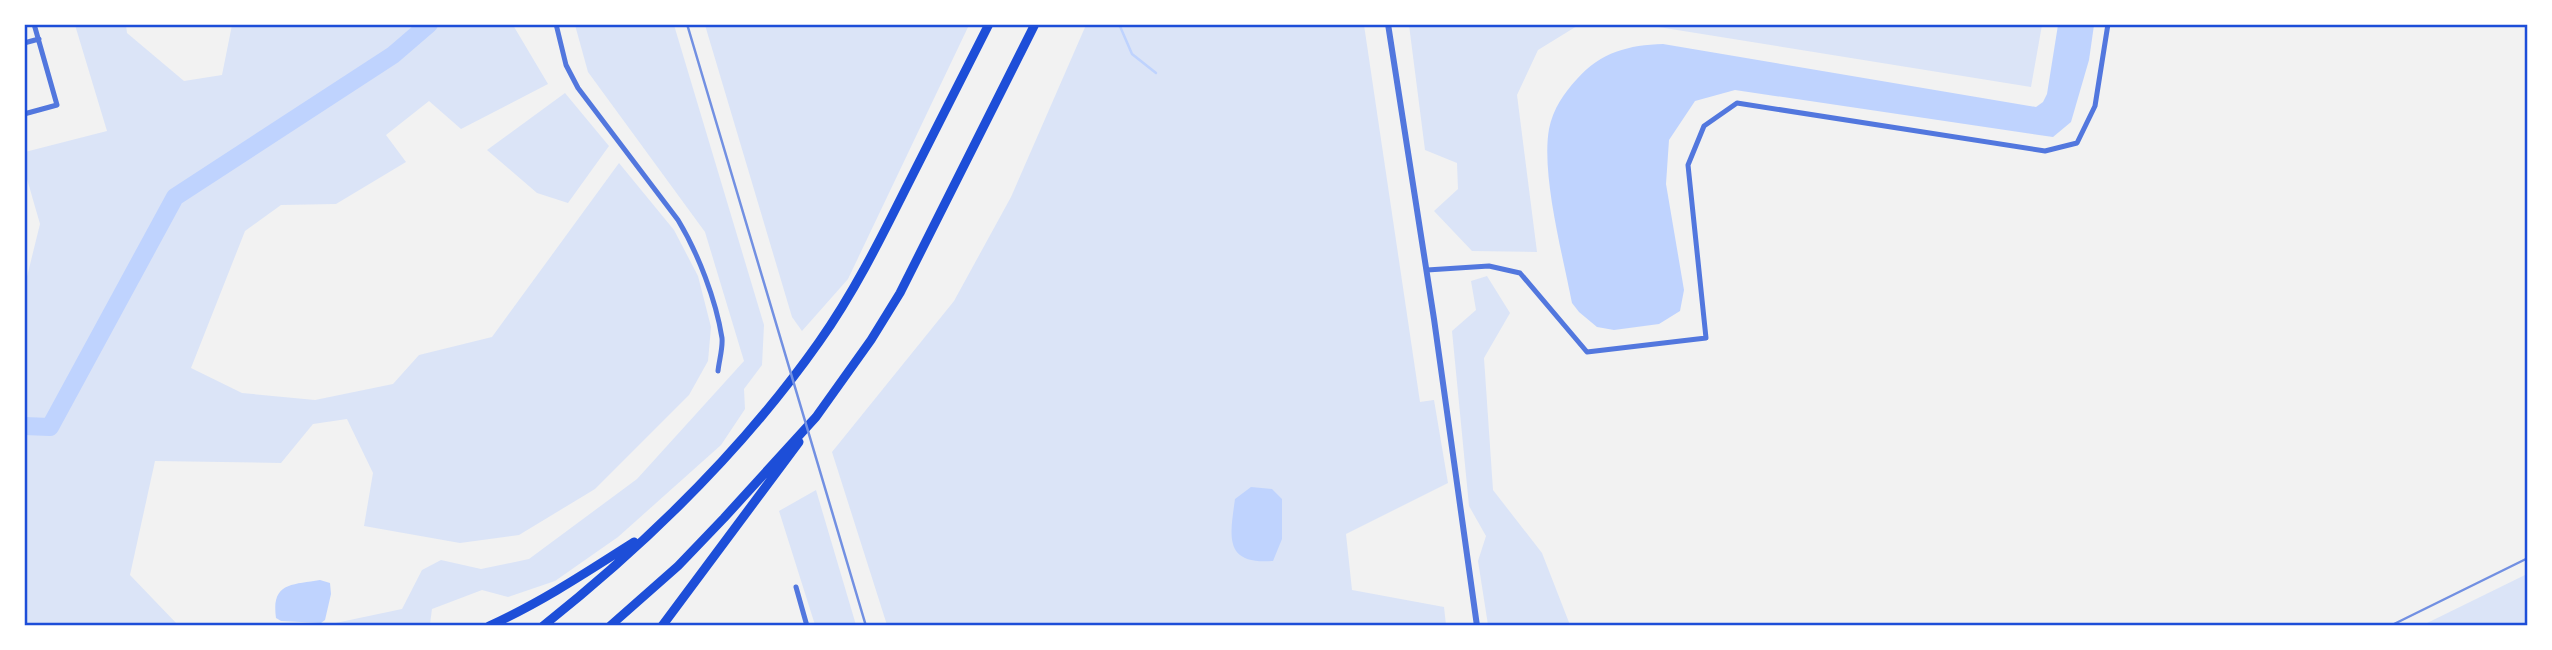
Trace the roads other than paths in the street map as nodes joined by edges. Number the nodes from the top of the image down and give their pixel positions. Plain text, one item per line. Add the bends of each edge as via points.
1 (34, 24) edge
2 (556, 24) edge
3 (989, 24) edge
4 (1035, 24) edge
5 (1388, 24) edge
6 (2108, 24) edge
7 (39, 39) junction
8 (24, 43) edge
9 (24, 114) edge
10 (1427, 270) junction
11 (718, 371) dead end
12 (816, 417) junction
13 (656, 527) junction
14 (796, 587) dead end
15 (489, 625) edge
16 (543, 625) edge
17 (610, 625) edge
18 (662, 625) edge
19 (807, 625) edge
20 (1477, 625) edge

1 - 7 street
2 - 11 street via 566,65 578,88 691,241 722,340
3 - 13 highway via 878,243 820,341 711,474
4 - 12 highway via 901,293
5 - 10 street
6 - 10 street via 2095,106 2077,143 2056,149 2045,151 1737,103 1704,126 1688,165 1706,338 1587,352 1520,273 1489,266
7 - 8 street
7 - 9 street via 57,104
10 - 20 street
12 - 17 highway via 678,566
12 - 18 highway
13 - 15 highway via 582,576
13 - 16 highway via 596,584
14 - 19 street

